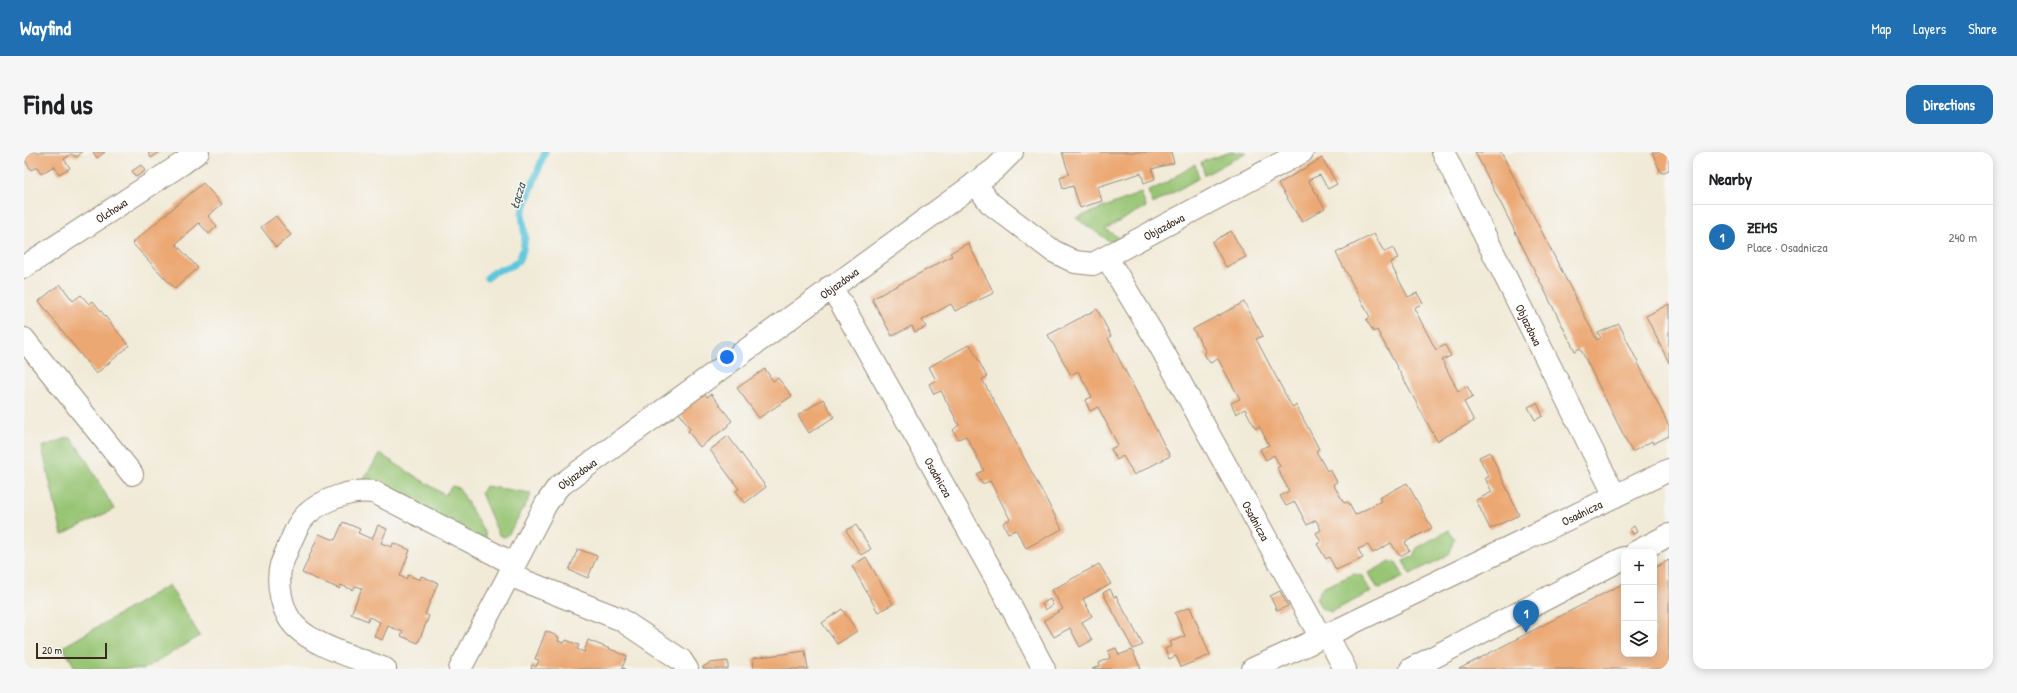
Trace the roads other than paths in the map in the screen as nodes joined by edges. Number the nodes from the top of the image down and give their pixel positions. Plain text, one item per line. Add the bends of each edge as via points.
1 (198, 152) edge
2 (1012, 152) edge
3 (1302, 152) edge
4 (1443, 152) edge
5 (975, 183) junction
6 (1107, 258) junction
7 (24, 267) edge
8 (830, 287) junction
9 (24, 339) edge
10 (1669, 470) edge
11 (132, 474) dead end
12 (1615, 496) junction
13 (1669, 535) edge
14 (1642, 549) edge
15 (1621, 560) edge
16 (511, 569) junction
17 (1324, 637) junction
18 (385, 669) edge
19 (460, 669) edge
20 (687, 669) edge
21 (1044, 669) edge
22 (1252, 669) edge
23 (1344, 669) edge
24 (1411, 669) edge

1 - 7 street, Olchowa
2 - 5 street via 995,169
3 - 6 street, Objazdowa
4 - 12 street, Objazdowa
5 - 6 street, Objazdowa via 990,203 1053,251 1075,262 1093,264
5 - 8 street, Objazdowa
6 - 17 street, Osadnicza via 1159,344
8 - 16 street, Objazdowa via 558,487
8 - 21 street, Osadnicza via 1004,593
9 - 11 street
10 - 12 street, Osadnicza
12 - 17 street, Osadnicza
13 - 14 street
15 - 24 street
16 - 18 street via 374,492 362,490 347,494 318,506 306,515 297,526 281,567 283,602 288,616 294,625 313,639
16 - 19 street, Objazdowa
16 - 20 street via 620,619 681,660
17 - 22 street, Osadnicza
17 - 23 street

